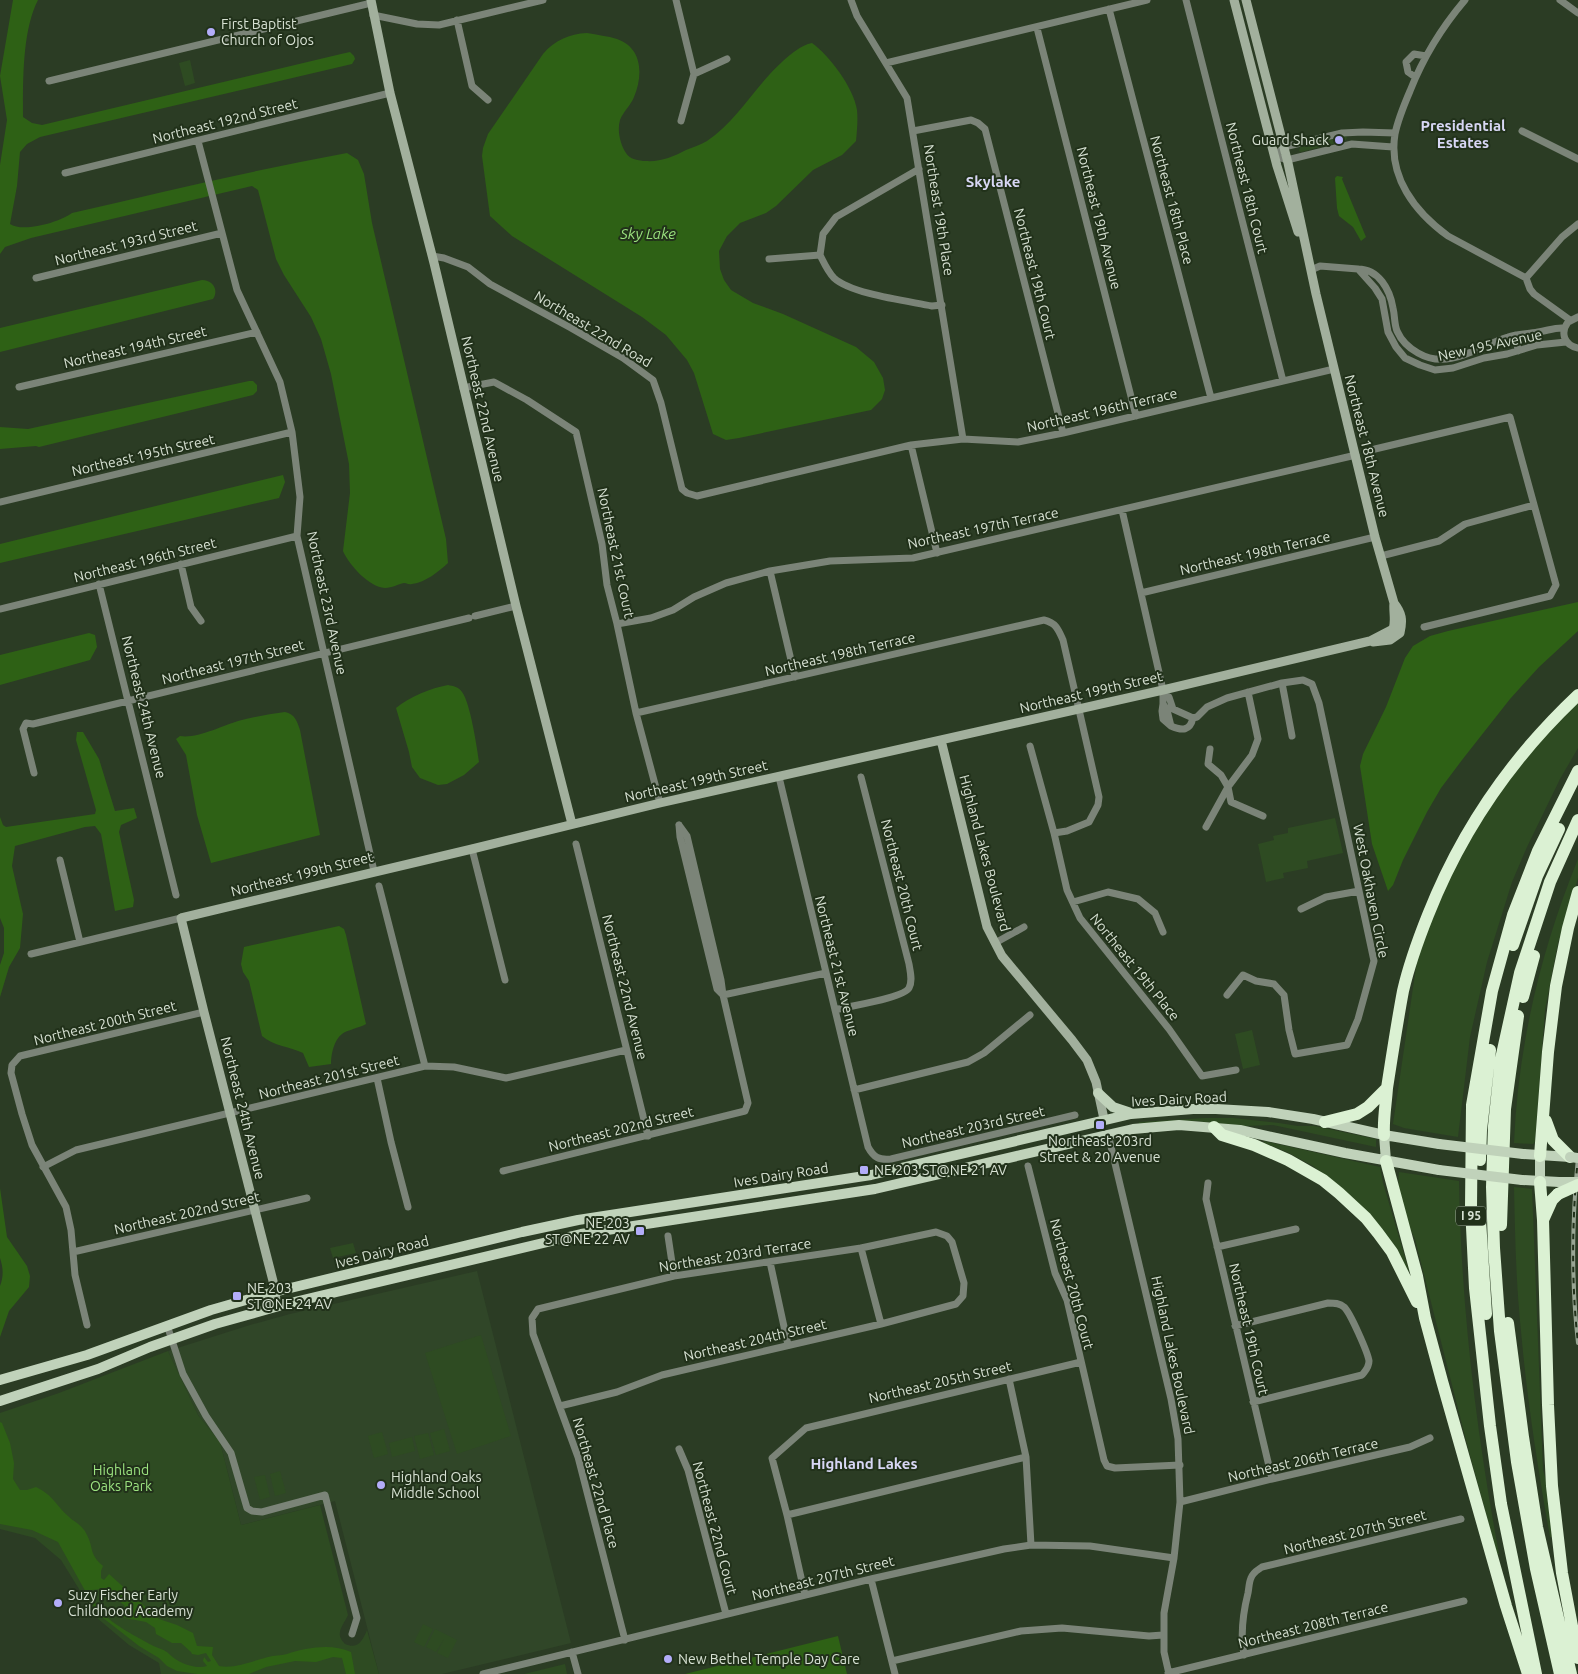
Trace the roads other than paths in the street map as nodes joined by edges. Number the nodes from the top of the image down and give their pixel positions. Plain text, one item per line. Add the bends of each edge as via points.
1 (543, 0) edge
2 (676, 0) edge
3 (851, 0) edge
4 (1147, 0) edge
5 (1186, 0) edge
6 (1234, 0) edge
7 (1246, 0) edge
8 (1465, 0) edge
9 (1560, 0) edge
10 (371, 2) edge
11 (1110, 8) junction
12 (1578, 13) edge
13 (373, 15) junction
14 (457, 20) junction
15 (1037, 28) junction
16 (1426, 56) junction
17 (727, 59) dead end
18 (886, 63) junction
19 (694, 74) junction
20 (1415, 78) junction
21 (49, 81) dead end
22 (390, 93) junction
23 (488, 100) dead end
24 (681, 121) dead end
25 (1522, 131) dead end
26 (913, 132) junction
27 (1353, 132) junction
28 (1395, 134) junction
29 (198, 141) junction
30 (1354, 144) junction
31 (1284, 147) junction
32 (1394, 147) junction
33 (1275, 156) junction
34 (1578, 159) edge
35 (1287, 160) junction
36 (919, 170) junction
37 (65, 173) dead end
38 (1578, 224) edge
39 (222, 233) junction
40 (820, 255) junction
41 (432, 256) junction
42 (769, 258) dead end
43 (1358, 269) junction
44 (1311, 270) junction
45 (36, 278) dead end
46 (1526, 278) junction
47 (1316, 294) junction
48 (942, 305) junction
49 (1578, 317) edge
50 (1570, 320) junction
51 (1564, 328) junction
52 (257, 332) junction
53 (1516, 335) junction
54 (1566, 342) junction
55 (1578, 348) edge
56 (1518, 351) junction
57 (1334, 369) junction
58 (1283, 381) junction
59 (19, 387) dead end
60 (464, 388) junction
61 (1211, 398) junction
62 (1136, 416) junction
63 (292, 432) junction
64 (1063, 434) junction
65 (963, 439) junction
66 (912, 446) junction
67 (1375, 449) dead end
68 (1356, 455) junction
69 (697, 496) joint
70 (0, 502) edge
71 (1534, 504) junction
72 (1122, 510) junction
73 (297, 536) junction
74 (1375, 537) junction
75 (937, 552) junction
76 (1381, 556) junction
77 (181, 564) junction
78 (770, 571) junction
79 (99, 584) junction
80 (1141, 593) junction
81 (516, 606) junction
82 (0, 609) edge
83 (201, 622) dead end
84 (617, 624) junction
85 (1424, 627) dead end
86 (1370, 642) joint
87 (324, 652) junction
88 (796, 677) junction
89 (1282, 683) junction
90 (1248, 692) junction
91 (1164, 693) junction
92 (1578, 694) edge
93 (128, 700) junction
94 (1078, 708) junction
95 (636, 713) junction
96 (1193, 718) junction
97 (1292, 736) dead end
98 (941, 740) junction
99 (1030, 746) dead end
100 (1210, 749) dead end
101 (1578, 771) edge
102 (34, 773) dead end
103 (779, 777) junction
104 (862, 777) dead end
105 (1228, 787) junction
106 (1578, 789) edge
107 (660, 803) junction
108 (1263, 816) dead end
109 (1578, 820) edge
110 (572, 824) junction
111 (1206, 826) dead end
112 (1054, 833) junction
113 (1578, 839) edge
114 (576, 844) dead end
115 (472, 849) junction
116 (60, 860) dead end
117 (374, 871) junction
118 (379, 886) dead end
119 (1359, 890) junction
120 (1578, 892) edge
121 (176, 895) dead end
122 (1073, 902) junction
123 (1301, 909) dead end
124 (181, 918) junction
125 (1024, 927) dead end
126 (1163, 932) dead end
127 (80, 942) junction
128 (995, 943) junction
129 (31, 954) dead end
130 (826, 973) junction
131 (505, 980) dead end
132 (723, 995) junction
133 (1227, 995) dead end
134 (835, 1010) junction
135 (204, 1012) junction
136 (1030, 1015) dead end
137 (626, 1050) junction
138 (425, 1066) junction
139 (1236, 1070) dead end
140 (377, 1078) junction
141 (1387, 1088) junction
142 (854, 1090) junction
143 (1098, 1093) junction
144 (230, 1113) junction
145 (1132, 1114) junction
146 (1075, 1115) dead end
147 (1544, 1115) junction
148 (1104, 1119) junction
149 (1325, 1122) junction
150 (1214, 1127) junction
151 (1108, 1134) junction
152 (1384, 1135) junction
153 (648, 1136) junction
154 (1540, 1156) junction
155 (1570, 1157) edge
156 (876, 1158) joint
157 (1386, 1161) junction
158 (1028, 1166) dead end
159 (43, 1167) junction
160 (503, 1171) dead end
161 (1540, 1182) junction
162 (1208, 1183) dead end
163 (1578, 1184) edge
164 (1558, 1188) junction
165 (307, 1198) dead end
166 (408, 1207) dead end
167 (255, 1211) junction
168 (1543, 1220) junction
169 (1296, 1229) dead end
170 (668, 1236) dead end
171 (1217, 1247) junction
172 (861, 1248) junction
173 (73, 1252) junction
174 (770, 1262) junction
175 (674, 1276) junction
176 (274, 1292) junction
177 (956, 1304) joint
178 (277, 1306) junction
179 (538, 1309) joint
180 (1425, 1318) junction
181 (880, 1324) junction
182 (87, 1325) dead end
183 (166, 1325) junction
184 (1235, 1326) junction
185 (171, 1340) junction
186 (788, 1345) junction
187 (1081, 1362) junction
188 (0, 1380) edge
189 (1009, 1380) junction
190 (1, 1401) edge
191 (1253, 1402) junction
192 (560, 1406) junction
193 (1430, 1438) dead end
194 (679, 1449) dead end
195 (1026, 1457) junction
196 (1180, 1465) junction
197 (1272, 1479) junction
198 (1180, 1502) junction
199 (787, 1515) junction
200 (1461, 1519) dead end
201 (1031, 1546) junction
202 (1174, 1558) junction
203 (871, 1579) junction
204 (804, 1595) junction
205 (1464, 1601) dead end
206 (726, 1614) junction
207 (352, 1634) dead end
208 (1163, 1635) junction
209 (624, 1640) junction
210 (572, 1652) junction
211 (1244, 1655) junction
212 (1578, 1658) edge
213 (892, 1662) junction
214 (482, 1674) edge
215 (578, 1674) edge
216 (895, 1674) edge
217 (1168, 1674) edge
218 (1528, 1674) edge
219 (1536, 1674) edge
220 (1545, 1674) edge
221 (1560, 1674) edge
222 (1571, 1674) edge

1 - 14 street
2 - 19 street
3 - 18 street, Northeast 19th Place via 857,16
4 - 11 street
5 - 58 street, Northeast 18th Court
6 - 33 street, Northeast 18th Avenue
7 - 31 street, Northeast 18th Avenue
8 - 16 street
9 - 12 street
10 - 13 street, Northeast 22nd Avenue
10 - 21 street
11 - 15 street
11 - 61 street, Northeast 18th Place
13 - 14 street via 417,24 439,25
13 - 22 street, Northeast 22nd Avenue
14 - 23 street via 472,86
15 - 18 street
15 - 62 street, Northeast 19th Avenue
16 - 20 street
16 - 20 street via 1418,54 1408,58 1406,69
17 - 19 street
18 - 26 street, Northeast 19th Place via 907,98
19 - 24 street
20 - 28 street
22 - 29 street, Northeast 192nd Street
22 - 41 street, Northeast 22nd Avenue
25 - 34 street
26 - 36 street, Northeast 19th Place
26 - 64 street, Northeast 19th Court via 972,120 984,129
27 - 28 street
27 - 30 street
27 - 31 street
28 - 32 street
29 - 37 street, Northeast 192nd Street
29 - 39 street, Northeast 23rd Avenue
30 - 32 street
30 - 35 street
31 - 33 street
31 - 35 street, Northeast 18th Avenue
32 - 46 street via 1402,185 1422,215 1448,236
33 - 35 street
33 - 47 street, Northeast 18th Avenue
35 - 44 street, Northeast 18th Avenue
36 - 40 street via 836,217 823,234
36 - 48 street, Northeast 19th Place
38 - 46 street via 1562,237
39 - 45 street, Northeast 193rd Street
39 - 52 street, Northeast 23rd Avenue via 237,290
40 - 42 street
40 - 48 street via 834,278 843,285 867,293 932,306
41 - 60 street, Northeast 22nd Avenue
41 - 69 street, Northeast 22nd Road via 468,268 490,284 623,358 653,380 662,403 682,489
43 - 44 street, New 195 Avenue via 1320,266
43 - 53 street, New 195 Avenue via 1366,269 1383,282 1394,308 1398,332 1407,346 1423,356 1436,360 1452,359
43 - 56 street, New 195 Avenue via 1382,299 1388,332 1405,358 1435,370
44 - 47 street, Northeast 18th Avenue
46 - 50 street via 1534,294
47 - 57 street, Northeast 18th Avenue
48 - 65 street, Northeast 19th Place
49 - 50 street
50 - 51 street
51 - 53 street, New 195 Avenue
51 - 54 street
52 - 59 street, Northeast 194th Street
52 - 63 street, Northeast 23rd Avenue via 280,382
53 - 56 street
54 - 55 street
54 - 56 street, New 195 Avenue
57 - 58 street, Northeast 196th Terrace
57 - 68 street, Northeast 18th Avenue
58 - 61 street, Northeast 196th Terrace
60 - 81 street, Northeast 22nd Avenue
60 - 84 street, Northeast 21st Court via 494,382 576,432
61 - 62 street, Northeast 196th Terrace
62 - 64 street, Northeast 196th Terrace
63 - 70 street, Northeast 195th Street
63 - 73 street, Northeast 23rd Avenue via 300,497
64 - 65 street, Northeast 196th Terrace via 1018,442
65 - 66 street, Northeast 196th Terrace
66 - 69 street, Northeast 196th Terrace
66 - 75 street
67 - 71 street via 1510,417
68 - 72 street, Northeast 197th Terrace
68 - 74 street, Northeast 18th Avenue
71 - 76 street via 1465,524 1439,541
71 - 85 street via 1556,585 1550,596
72 - 75 street, Northeast 197th Terrace
72 - 80 street
73 - 77 street, Northeast 196th Street
73 - 87 street, Northeast 23rd Avenue
74 - 76 street, Northeast 18th Avenue
74 - 80 street, Northeast 198th Terrace
75 - 78 street, Northeast 197th Terrace via 913,558 830,561
76 - 86 street, Northeast 18th Avenue via 1394,603 1395,623 1393,629
77 - 79 street, Northeast 196th Street
77 - 83 street via 191,607
78 - 84 street, Northeast 197th Terrace via 726,584 651,618
78 - 88 street
79 - 82 street, Northeast 196th Street
79 - 93 street, Northeast 24th Avenue
80 - 91 street
81 - 87 street, Northeast 197th Street
81 - 110 street, Northeast 22nd Avenue
84 - 95 street, Northeast 21st Court
86 - 91 street, Northeast 199th Street
87 - 93 street, Northeast 197th Street
87 - 117 street, Northeast 23rd Avenue
88 - 94 street, Northeast 198th Terrace via 1044,620 1056,625 1062,640
88 - 95 street, Northeast 198th Terrace
89 - 90 street, West Oakhaven Circle
89 - 97 street
89 - 119 street, West Oakhaven Circle via 1304,680 1312,684 1319,703
90 - 96 street, West Oakhaven Circle via 1207,707
90 - 105 street via 1258,739 1252,755
91 - 94 street, Northeast 199th Street
91 - 96 street via 1173,709
91 - 96 street, West Oakhaven Circle via 1163,704 1171,726 1188,728
92 - 141 highway via 1515,762 1456,853 1430,910 1410,968
93 - 102 street, Northeast 197th Street via 33,724 26,723 23,729
93 - 121 street, Northeast 24th Avenue
94 - 98 street, Northeast 199th Street
94 - 112 street via 1099,797 1098,805 1089,822
95 - 107 street, Northeast 21st Court
98 - 103 street, Northeast 199th Street
98 - 128 street, Highland Lakes Boulevard via 987,927
99 - 112 street, Northeast 19th Place
100 - 105 street via 1208,764 1221,774
101 - 219 highway, I 95 via 1538,851 1513,915 1492,991 1472,1105 1474,1279 1486,1386 1501,1504
103 - 107 street, Northeast 199th Street
103 - 130 street, Northeast 21st Avenue
104 - 134 street, Northeast 20th Court via 908,964 910,985 899,995
105 - 108 street via 1231,802
105 - 111 street
106 - 220 highway via 1536,876 1507,964 1491,1041 1480,1130 1479,1204 1498,1430 1519,1561
107 - 110 street, Northeast 199th Street
109 - 221 highway via 1550,882 1520,973 1501,1059 1492,1187 1500,1331 1517,1462 1536,1569
110 - 115 street, Northeast 199th Street
112 - 122 street, Northeast 19th Place via 1067,890
113 - 222 highway, I 95 via 1539,936 1519,1011 1505,1109 1501,1223 1507,1317 1536,1527
114 - 137 street, Northeast 22nd Avenue
115 - 117 street, Northeast 199th Street
115 - 131 street
116 - 127 street
117 - 124 street, Northeast 199th Street
118 - 138 street
119 - 123 street via 1326,897
119 - 133 street, West Oakhaven Circle via 1374,961 1358,1019 1347,1045 1296,1054 1284,995 1274,984 1242,975
120 - 147 highway via 1556,986
122 - 126 street via 1108,892 1138,899 1155,913
122 - 139 street, Northeast 19th Place via 1080,918 1169,1029 1202,1076
124 - 127 street, Northeast 199th Street
124 - 135 street, Northeast 24th Avenue
125 - 128 street
127 - 129 street, Northeast 199th Street
128 - 143 street, Highland Lakes Boulevard via 1002,956 1082,1053
130 - 132 street
130 - 134 street, Northeast 21st Avenue
132 - 132 street via 687,836 679,825 717,989
132 - 153 street, Northeast 202nd Street via 748,1102 745,1111
134 - 142 street, Northeast 21st Avenue
135 - 144 street, Northeast 24th Avenue
135 - 159 street, Northeast 200th Street via 20,1056 14,1061 11,1074 32,1146
136 - 142 street via 968,1062
137 - 138 street, Northeast 201st Street via 506,1078 454,1067
137 - 153 street, Northeast 22nd Avenue
138 - 140 street, Northeast 201st Street
140 - 144 street, Northeast 201st Street
140 - 166 street
141 - 149 highway via 1357,1114
141 - 152 highway
142 - 156 street, Northeast 21st Avenue via 868,1147
143 - 145 main road via 1113,1107
143 - 148 street, Highland Lakes Boulevard
144 - 159 street, Northeast 201st Street via 76,1150
144 - 167 street, Northeast 24th Avenue
145 - 148 main road, Ives Dairy Road
145 - 149 main road, Ives Dairy Road via 1193,1109 1245,1110
146 - 156 street, Northeast 203rd Street via 891,1159
147 - 154 highway
147 - 155 highway via 1553,1140
148 - 151 main road
148 - 176 main road, Ives Dairy Road via 871,1175 578,1220
149 - 152 main road, Ives Dairy Road
150 - 151 main road, Ives Dairy Road via 1167,1126
150 - 157 main road, Ives Dairy Road
150 - 180 highway via 1222,1135 1304,1168 1344,1197 1366,1218 1392,1252
151 - 178 main road, Ives Dairy Road via 875,1189 581,1234
151 - 196 street, Highland Lakes Boulevard via 1171,1399
152 - 154 main road, Ives Dairy Road, bridge
152 - 157 main road
153 - 160 street, Northeast 202nd Street
154 - 155 main road, Ives Dairy Road
154 - 161 main road
157 - 161 main road, Ives Dairy Road, bridge
157 - 180 highway
158 - 187 street, Northeast 20th Court via 1055,1273 1067,1300
159 - 173 street via 66,1207
161 - 164 main road, Ives Dairy Road
161 - 168 highway
162 - 171 street, Northeast 19th Court via 1206,1199
163 - 164 highway, bridge
164 - 168 highway
165 - 167 street, Northeast 202nd Street
167 - 173 street, Northeast 202nd Street
167 - 176 street, Northeast 24th Avenue
168 - 212 highway via 1552,1478 1562,1573
169 - 171 street
170 - 175 street
171 - 184 street, Northeast 19th Court
172 - 174 street, Northeast 203rd Terrace
172 - 177 street, Northeast 203rd Terrace via 936,1232 947,1236 952,1242 964,1283 963,1296
172 - 181 street
173 - 182 street
174 - 175 street, Northeast 203rd Terrace
174 - 186 street
175 - 179 street, Northeast 203rd Terrace
176 - 178 street, Northeast 24th Avenue
176 - 183 main road, Ives Dairy Road
177 - 181 street, Northeast 204th Street
178 - 185 main road, Ives Dairy Road
179 - 192 street, Northeast 22nd Place via 532,1318 533,1334
180 - 218 highway
181 - 186 street, Northeast 204th Street
183 - 185 street
183 - 188 main road, Ives Dairy Road via 72,1360
184 - 191 street, Northeast 19th Court
184 - 191 street via 1328,1303 1339,1304 1345,1307 1357,1329 1369,1360 1362,1375
185 - 190 main road, Ives Dairy Road
185 - 207 street via 182,1374 231,1453 247,1508 262,1512 325,1495 357,1618
186 - 192 street, Northeast 204th Street via 662,1375 617,1392
187 - 189 street, Northeast 205th Street
187 - 196 street, Northeast 20th Court via 1107,1466
189 - 195 street
189 - 199 street, Northeast 205th Street via 806,1428 772,1458
191 - 197 street, Northeast 19th Court
192 - 209 street, Northeast 22nd Place via 578,1457
193 - 197 street, Northeast 206th Terrace via 1410,1447
194 - 206 street, Northeast 22nd Court via 688,1470
195 - 199 street
195 - 201 street
196 - 198 street, Highland Lakes Boulevard
197 - 198 street, Northeast 206th Terrace
198 - 202 street, Highland Lakes Boulevard
199 - 204 street
200 - 211 street, Northeast 207th Street via 1262,1567 1251,1577 1244,1609
201 - 202 street, Northeast 207th Street via 1090,1546
201 - 203 street, Northeast 207th Street via 964,1557
202 - 208 street, Highland Lakes Boulevard
203 - 204 street, Northeast 207th Street
203 - 213 street
204 - 206 street, Northeast 207th Street
205 - 211 street, Northeast 208th Terrace
206 - 209 street, Northeast 207th Street
208 - 213 street via 1062,1628 1021,1631
208 - 217 street, Highland Lakes Boulevard
209 - 210 street, Northeast 207th Street
210 - 214 street, Northeast 207th Street
210 - 215 street
211 - 217 street, Northeast 208th Terrace
213 - 216 street

